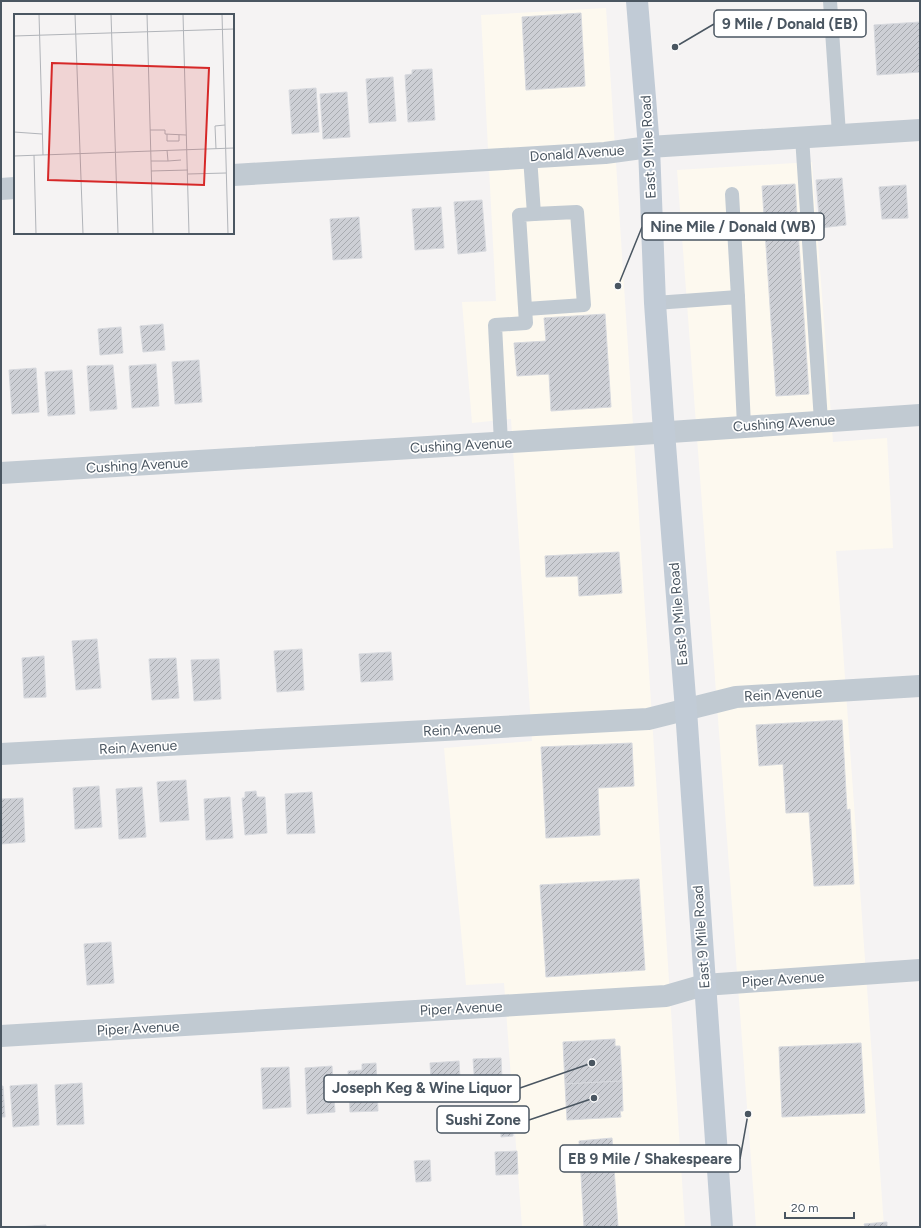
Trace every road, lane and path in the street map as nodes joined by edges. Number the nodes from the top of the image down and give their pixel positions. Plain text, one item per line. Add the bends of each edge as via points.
1 (637, 1) edge
2 (830, 1) edge
3 (920, 130) edge
4 (839, 134) junction
5 (802, 137) junction
6 (649, 147) junction
7 (530, 157) junction
8 (234, 175) edge
9 (14, 188) edge
10 (1, 189) edge
11 (732, 194) dead end
12 (534, 214) junction
13 (738, 297) junction
14 (655, 303) junction
15 (526, 309) junction
16 (920, 415) edge
17 (821, 421) junction
18 (744, 426) junction
19 (664, 432) junction
20 (501, 443) junction
21 (1, 473) edge
22 (920, 686) edge
23 (686, 710) junction
24 (1, 754) edge
25 (920, 970) edge
26 (704, 985) junction
27 (1, 1036) edge
28 (722, 1227) edge

1 - 6 main road, East 9 Mile Road
2 - 4 lane
3 - 4 street, Donald Avenue
4 - 5 street, Donald Avenue
5 - 6 street, Donald Avenue
5 - 17 lane
6 - 7 street, Donald Avenue via 605,153
6 - 14 main road, East 9 Mile Road
7 - 8 street, Donald Avenue
7 - 12 lane
9 - 10 street
11 - 13 lane
12 - 15 lane via 519,215
12 - 15 lane via 578,212 584,305
13 - 14 lane
13 - 18 lane
14 - 19 main road, East 9 Mile Road
15 - 20 lane via 526,323 495,325
16 - 17 street, Cushing Avenue
17 - 18 street, Cushing Avenue
18 - 19 street, Cushing Avenue
19 - 20 street, Cushing Avenue
19 - 23 main road, East 9 Mile Road
20 - 21 street, Cushing Avenue
22 - 23 street, Rein Avenue via 736,697
23 - 24 street, Rein Avenue via 648,719
23 - 26 main road, East 9 Mile Road
25 - 26 street, Piper Avenue
26 - 27 street, Piper Avenue via 666,996
26 - 28 main road, East 9 Mile Road

